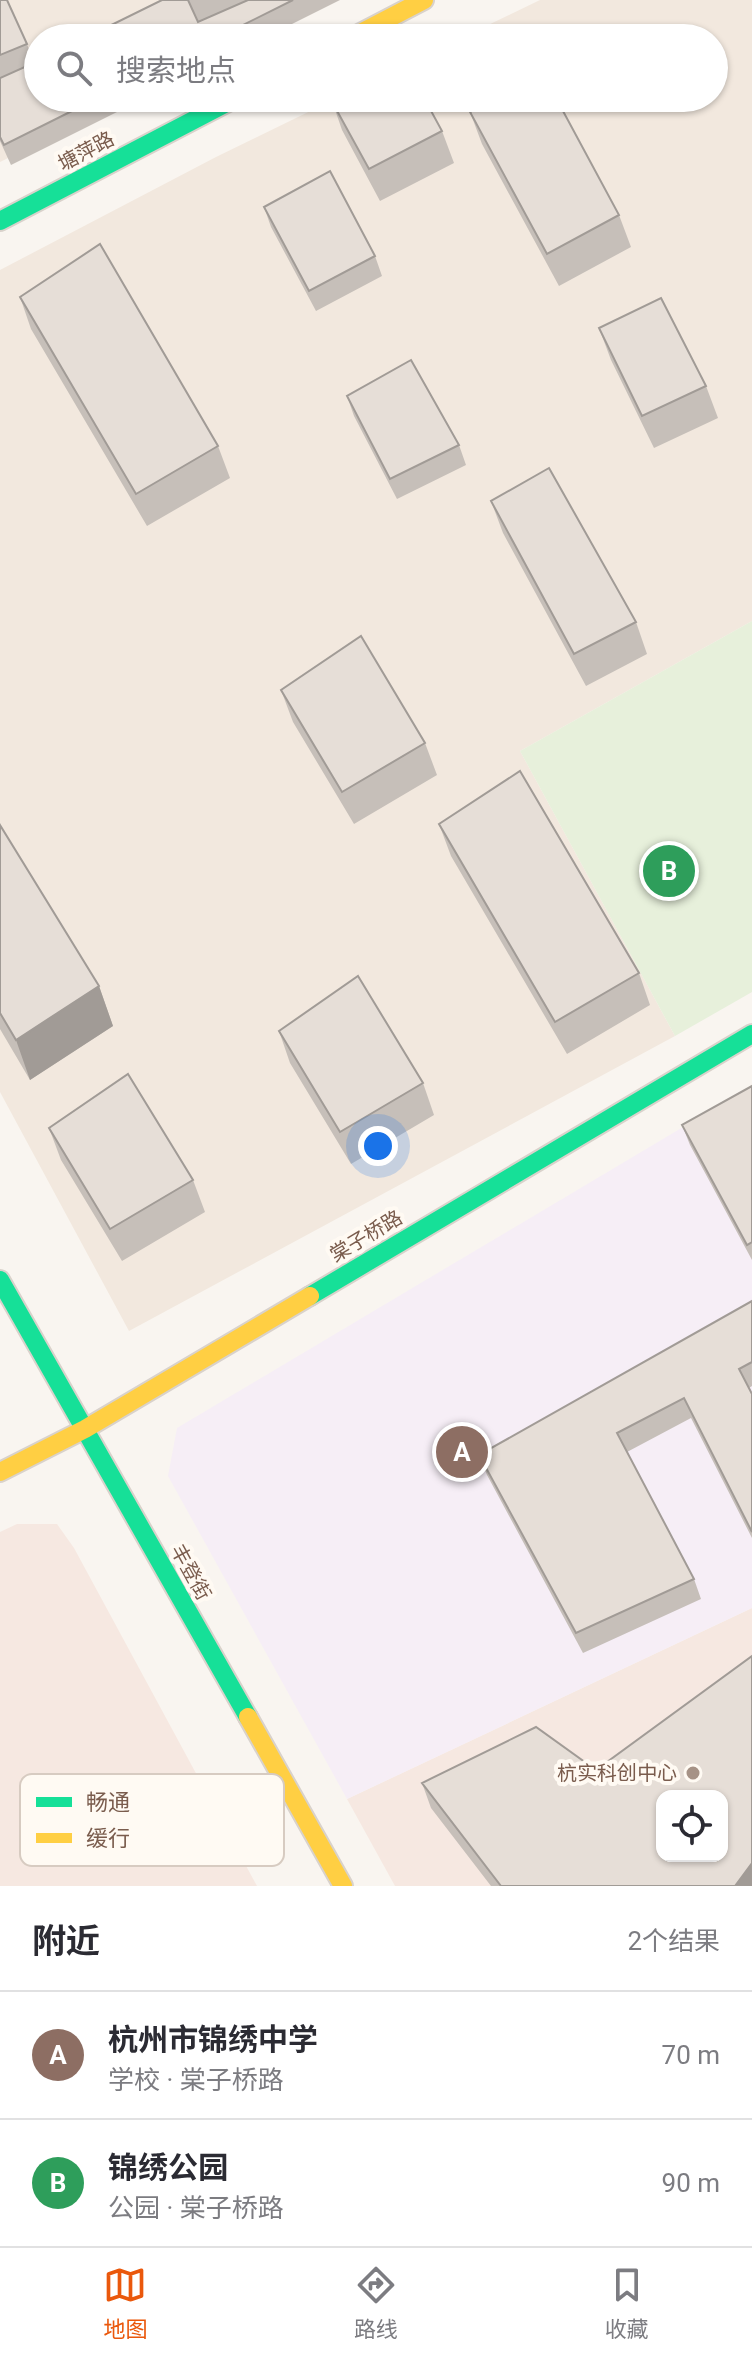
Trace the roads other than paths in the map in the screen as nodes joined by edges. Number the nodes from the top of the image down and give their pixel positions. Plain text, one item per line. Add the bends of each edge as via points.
1 (424, 0) edge
2 (378, 24) edge
3 (209, 112) edge
4 (0, 221) edge
5 (752, 1034) edge
6 (0, 1280) edge
7 (85, 1429) junction
8 (0, 1472) edge
9 (280, 1774) edge
10 (284, 1781) edge
11 (343, 1886) edge

1 - 2 street
3 - 4 street, 塘萍路
5 - 7 street, 棠子桥路
6 - 7 street, 丰登街
7 - 8 street, 棠子桥路
7 - 9 street, 丰登街
10 - 11 street, 丰登街

